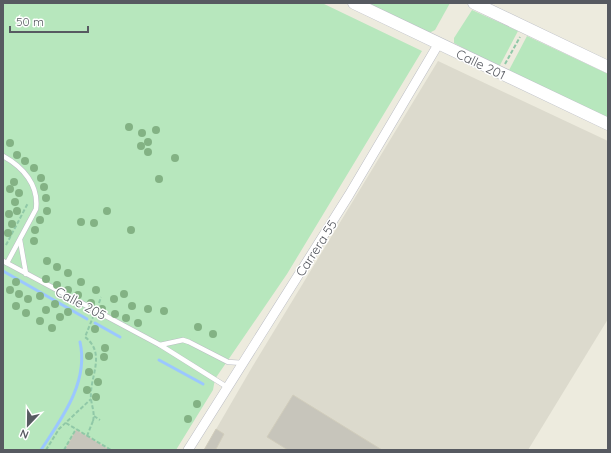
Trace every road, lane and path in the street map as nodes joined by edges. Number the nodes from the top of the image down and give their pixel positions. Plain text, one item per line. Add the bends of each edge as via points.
1 (354, 3) edge
2 (474, 3) edge
3 (522, 33) dead end
4 (439, 43) junction
5 (608, 67) edge
6 (503, 69) dead end
7 (608, 124) edge
8 (3, 156) edge
9 (29, 198) dead end
10 (20, 240) junction
11 (6, 245) dead end
12 (5, 262) edge
13 (26, 274) junction
14 (85, 337) dead end
15 (160, 345) junction
16 (243, 363) junction
17 (227, 386) junction
18 (91, 399) junction
19 (94, 416) junction
20 (100, 420) dead end
21 (66, 423) junction
22 (76, 429) junction
23 (87, 436) junction
24 (46, 450) edge
25 (64, 450) edge
26 (111, 450) edge
27 (188, 450) edge

1 - 4 main road, Calle 201
2 - 5 main road
3 - 6 path
4 - 7 main road, Calle 201
4 - 16 street, Carrera 55 via 349,196
8 - 10 lane via 26,174 33,183 37,199 36,209
9 - 11 path via 28,205
10 - 12 lane
10 - 13 lane
12 - 13 lane, Calle 205
13 - 15 lane, Calle 205
14 - 18 path via 94,344 96,355
15 - 16 lane via 178,341 189,342 228,362
15 - 17 lane, Calle 205
16 - 17 street, Carrera 55
17 - 27 street, Carrera 55
18 - 19 path
18 - 21 path
19 - 20 path
19 - 23 path, bridge
21 - 22 path
21 - 24 path via 59,429
22 - 23 path
22 - 25 path
23 - 26 path

